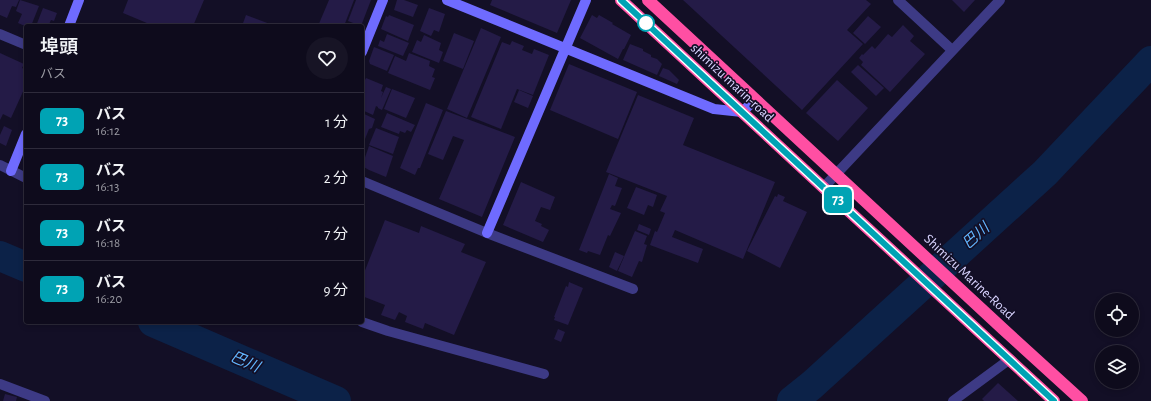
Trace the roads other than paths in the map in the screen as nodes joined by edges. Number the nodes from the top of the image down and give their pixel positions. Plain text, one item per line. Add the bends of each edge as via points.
1 (79, 0) edge
2 (383, 0) edge
3 (447, 0) edge
4 (586, 0) edge
5 (621, 0) edge
6 (648, 0) edge
7 (898, 0) edge
8 (1000, 0) edge
9 (70, 24) edge
10 (0, 34) edge
11 (24, 44) edge
12 (364, 47) edge
13 (564, 47) junction
14 (952, 50) junction
15 (755, 100) junction
16 (742, 112) junction
17 (24, 139) edge
18 (0, 165) edge
19 (11, 171) junction
20 (836, 174) junction
21 (24, 177) edge
22 (364, 182) edge
23 (824, 187) junction
24 (487, 233) junction
25 (633, 289) dead end
26 (364, 323) edge
27 (1010, 360) junction
28 (544, 374) dead end
29 (0, 384) edge
30 (45, 401) edge
31 (953, 401) edge
32 (1054, 401) edge
33 (1082, 401) edge

1 - 9 street
2 - 12 street
3 - 13 street
4 - 13 street
5 - 16 highway, shimizu marin-road
6 - 15 highway, shimizu marin-road
7 - 14 street
8 - 14 street
10 - 11 street
13 - 16 street via 714,109
13 - 24 street
14 - 20 street
15 - 16 street
15 - 20 highway, shimizu marin-road
16 - 23 highway, shimizu marin-road
17 - 19 street
18 - 19 street
19 - 21 street
20 - 23 street
20 - 33 highway, Shimizu Marine-Road
22 - 24 street
23 - 27 highway
24 - 25 street
26 - 28 street
27 - 31 street
27 - 32 highway
29 - 30 street

